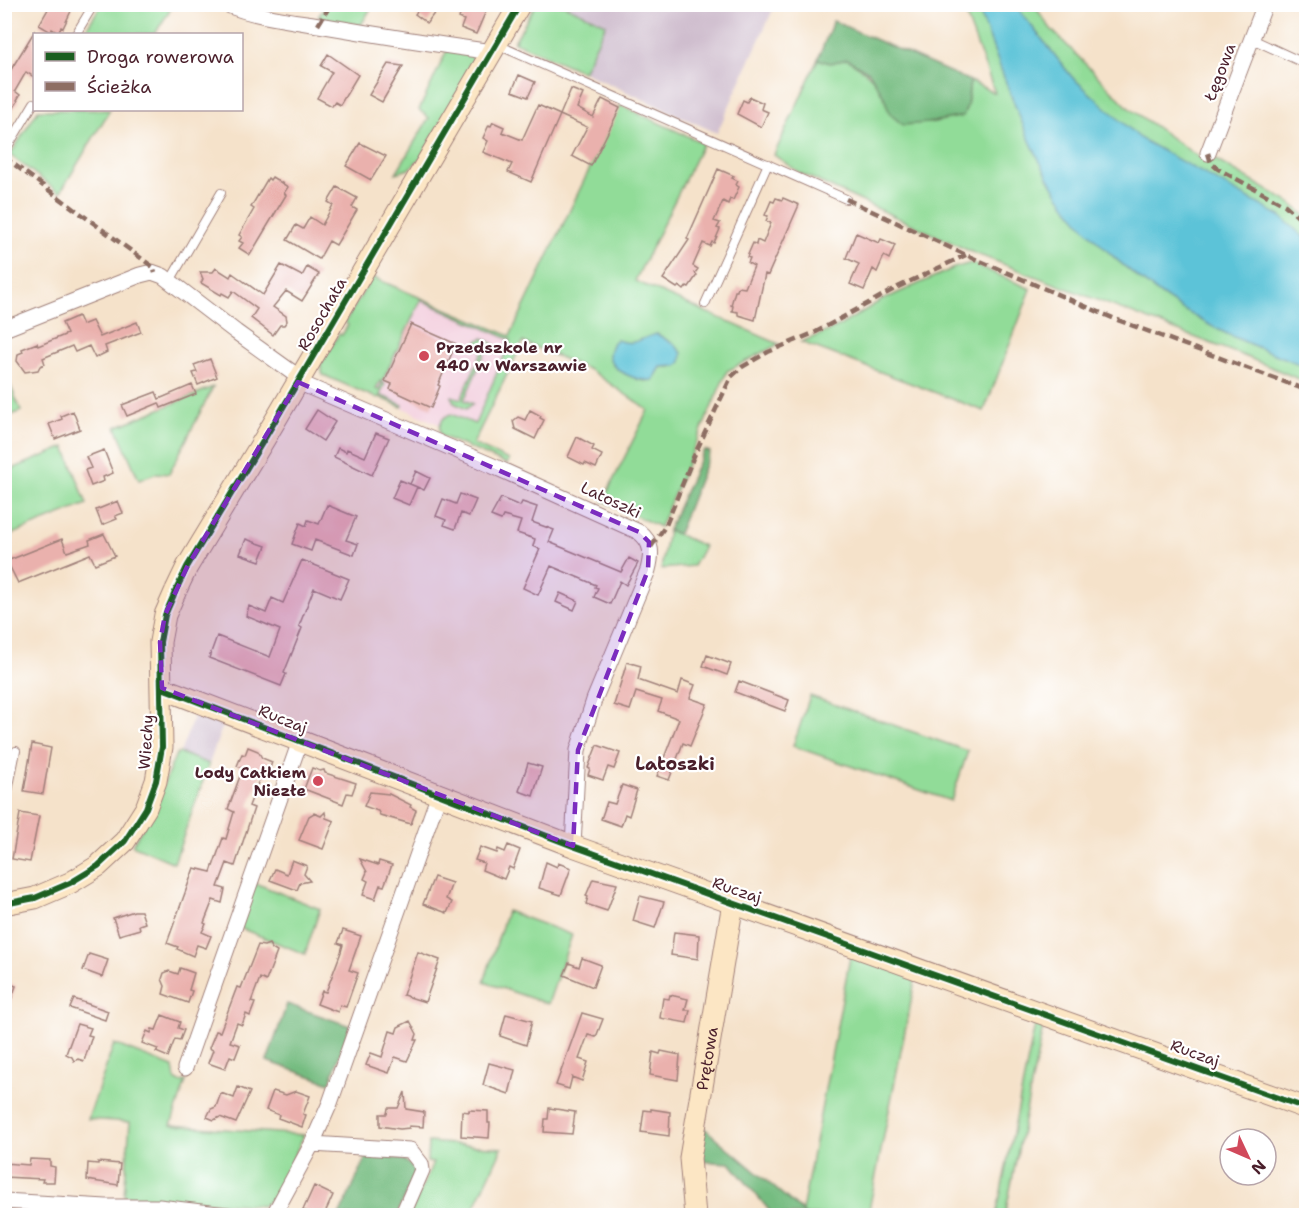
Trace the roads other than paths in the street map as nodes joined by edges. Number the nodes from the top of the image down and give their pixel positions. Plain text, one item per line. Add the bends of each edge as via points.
1 (94, 4) edge
2 (520, 4) edge
3 (1265, 4) edge
4 (225, 5) edge
5 (77, 33) edge
6 (1252, 39) junction
7 (494, 48) junction
8 (1306, 64) edge
9 (33, 105) edge
10 (4, 153) edge
11 (1208, 153) dead end
12 (768, 164) junction
13 (221, 193) dead end
14 (846, 199) dead end
15 (170, 281) junction
16 (705, 304) dead end
17 (4, 329) edge
18 (299, 380) junction
19 (160, 642) joint
20 (162, 688) junction
21 (300, 741) junction
22 (16, 751) dead end
23 (439, 794) junction
24 (4, 811) edge
25 (573, 846) junction
26 (7, 898) edge
27 (733, 903) junction
28 (185, 1068) dead end
29 (1306, 1108) edge
30 (312, 1144) junction
31 (4, 1201) edge
32 (235, 1215) edge
33 (273, 1215) edge
34 (402, 1215) edge
35 (695, 1215) edge

1 - 5 lane
2 - 7 street, Rosochata
3 - 6 street, Łęgowa
4 - 7 street via 244,12 388,38
6 - 8 lane
6 - 11 street, Łęgowa
7 - 12 lane
7 - 18 street, Rosochata
9 - 10 lane
12 - 14 lane
12 - 16 lane
13 - 15 lane
15 - 17 street via 152,272 140,275
15 - 18 street, Latoszki
18 - 19 street, Rosochata via 187,567 165,615
18 - 25 street, Latoszki via 639,532 649,543 648,570 594,700 578,750
19 - 20 street, Wiechy
20 - 21 street, Ruczaj
20 - 26 street, Wiechy via 162,747 156,781 146,808 125,841 98,866 70,883 35,898
21 - 23 street, Ruczaj
21 - 28 street, Ruczaj
22 - 24 lane
23 - 25 street, Ruczaj
23 - 30 street
25 - 27 street, Ruczaj
27 - 29 street, Ruczaj
27 - 35 street, Prętowa via 690,1158
30 - 33 street
30 - 34 street via 410,1150 422,1170
31 - 32 street via 159,1207

